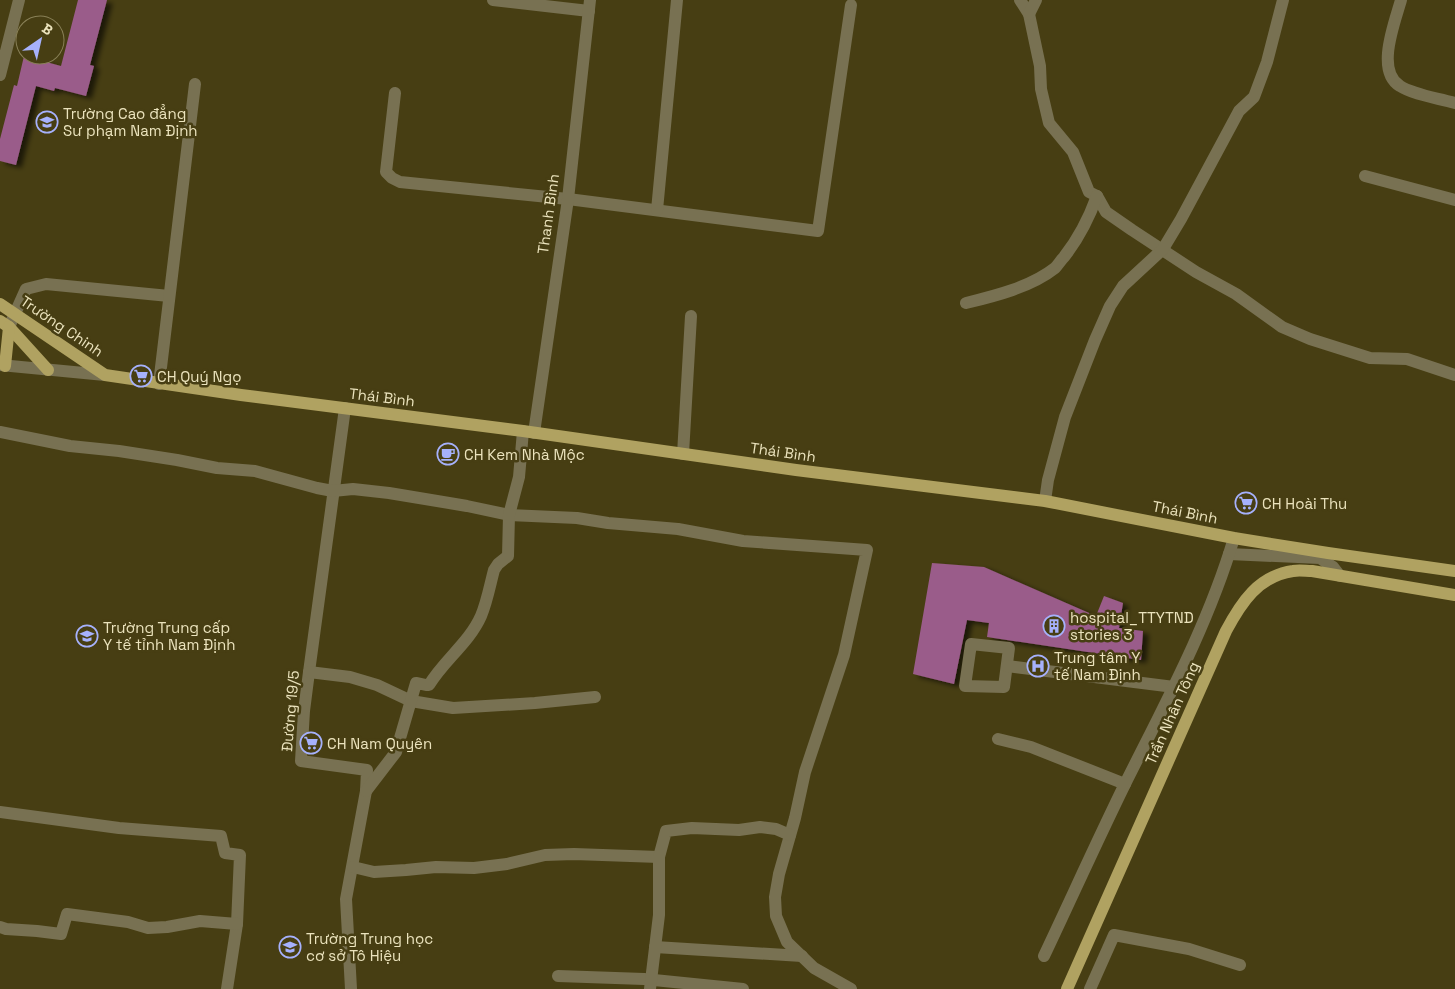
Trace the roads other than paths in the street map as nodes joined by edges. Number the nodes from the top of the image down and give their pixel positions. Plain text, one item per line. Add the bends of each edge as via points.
1 (19, 0) edge
2 (493, 0) edge
3 (677, 0) edge
4 (1020, 0) edge
5 (1036, 0) edge
6 (1283, 0) edge
7 (1401, 0) edge
8 (590, 5) edge
9 (851, 5) dead end
10 (1029, 14) junction
11 (0, 75) edge
12 (196, 84) dead end
13 (396, 92) dead end
14 (1455, 103) edge
15 (1365, 176) dead end
16 (1097, 196) junction
17 (568, 199) junction
18 (1455, 200) edge
19 (657, 210) junction
20 (1163, 249) junction
21 (169, 296) junction
22 (966, 303) dead end
23 (0, 304) edge
24 (15, 314) junction
25 (691, 316) dead end
26 (4, 324) edge
27 (3, 365) edge
28 (48, 370) junction
29 (106, 375) junction
30 (1455, 375) edge
31 (159, 384) junction
32 (345, 408) junction
33 (0, 432) edge
34 (529, 432) junction
35 (683, 454) junction
36 (333, 491) junction
37 (1045, 501) junction
38 (509, 515) junction
39 (1234, 538) junction
40 (1229, 554) junction
41 (1455, 571) edge
42 (1340, 576) junction
43 (1455, 595) edge
44 (1007, 666) junction
45 (309, 672) junction
46 (1174, 688) junction
47 (595, 697) dead end
48 (411, 702) junction
49 (998, 738) dead end
50 (1125, 784) junction
51 (366, 791) junction
52 (0, 812) edge
53 (790, 835) junction
54 (659, 857) junction
55 (353, 867) junction
56 (237, 924) junction
57 (0, 927) edge
58 (655, 947) junction
59 (802, 956) junction
60 (1044, 956) dead end
61 (1240, 965) dead end
62 (558, 976) dead end
63 (651, 984) edge
64 (227, 989) edge
65 (351, 989) edge
66 (743, 989) edge
67 (851, 989) edge
68 (1068, 989) edge
69 (1090, 989) edge

1 - 11 street
2 - 8 street
3 - 19 street
4 - 10 street
5 - 10 street
6 - 20 street via 1254,97 1239,111
7 - 14 street via 1387,53 1389,74 1398,86 1409,91
8 - 17 street, Thanh Bình
9 - 19 street via 818,231
10 - 16 street via 1049,123 1073,152 1089,192
12 - 21 street
13 - 17 street via 386,172 392,178 400,182
15 - 18 street
16 - 20 street via 1106,212
16 - 22 street via 1088,220 1055,268 998,296
17 - 19 street
17 - 34 street, Thanh Bình
20 - 30 street via 1282,327 1370,358 1407,359
20 - 37 street via 1123,286 1110,306 1065,417
21 - 24 street via 46,284 26,289
21 - 31 street
23 - 24 main road, Trường Chinh
24 - 26 street
24 - 29 main road, Trường Chinh
25 - 35 street
26 - 27 main road, Trường Chinh
26 - 28 main road, Trường Chinh
27 - 28 street
28 - 29 street
29 - 31 main road, Thái Bình
31 - 32 main road, Thái Bình
32 - 34 main road, Thái Bình
32 - 36 street, Đường 19/5
33 - 36 street via 70,446 255,471
34 - 35 main road, Thái Bình
34 - 38 street, Thanh Bình
35 - 37 main road, Thái Bình
36 - 38 street via 353,489 389,493
36 - 45 street, Đường 19/5
37 - 39 main road, Thái Bình
38 - 48 street, Thanh Bình via 508,556 494,570 481,616 429,685 417,683
38 - 53 street via 577,518 678,529 743,541 867,550 844,655 805,772
39 - 40 street
39 - 41 main road, Thái Bình
40 - 42 street via 1320,558
40 - 46 street
42 - 43 main road, Trần Nhân Tông
42 - 68 main road, Trần Nhân Tông via 1312,570 1278,575 1262,583 1237,611
44 - 44 street via 1009,648 971,644 965,686 1004,687
44 - 46 street
45 - 48 street via 350,677 377,685
45 - 51 street, Đường 19/5 via 301,762 367,770
46 - 50 street
47 - 48 street via 453,708
48 - 51 street via 396,752
49 - 50 street via 1031,746
50 - 60 street
51 - 55 street, Đường 19/5
52 - 56 street via 119,828 221,836 225,853 240,856
53 - 54 street via 760,827 666,831
53 - 59 street via 775,897 776,916 788,942
54 - 55 street via 555,854 474,868 436,867 374,872
54 - 58 street via 659,915
55 - 65 street, Đường 19/5 via 346,899
56 - 57 street via 200,921 148,928 128,922 66,914 61,934
56 - 64 street
58 - 59 street
58 - 63 street
59 - 67 street via 814,968
61 - 69 street via 1189,949 1114,935
62 - 63 street
63 - 66 street

